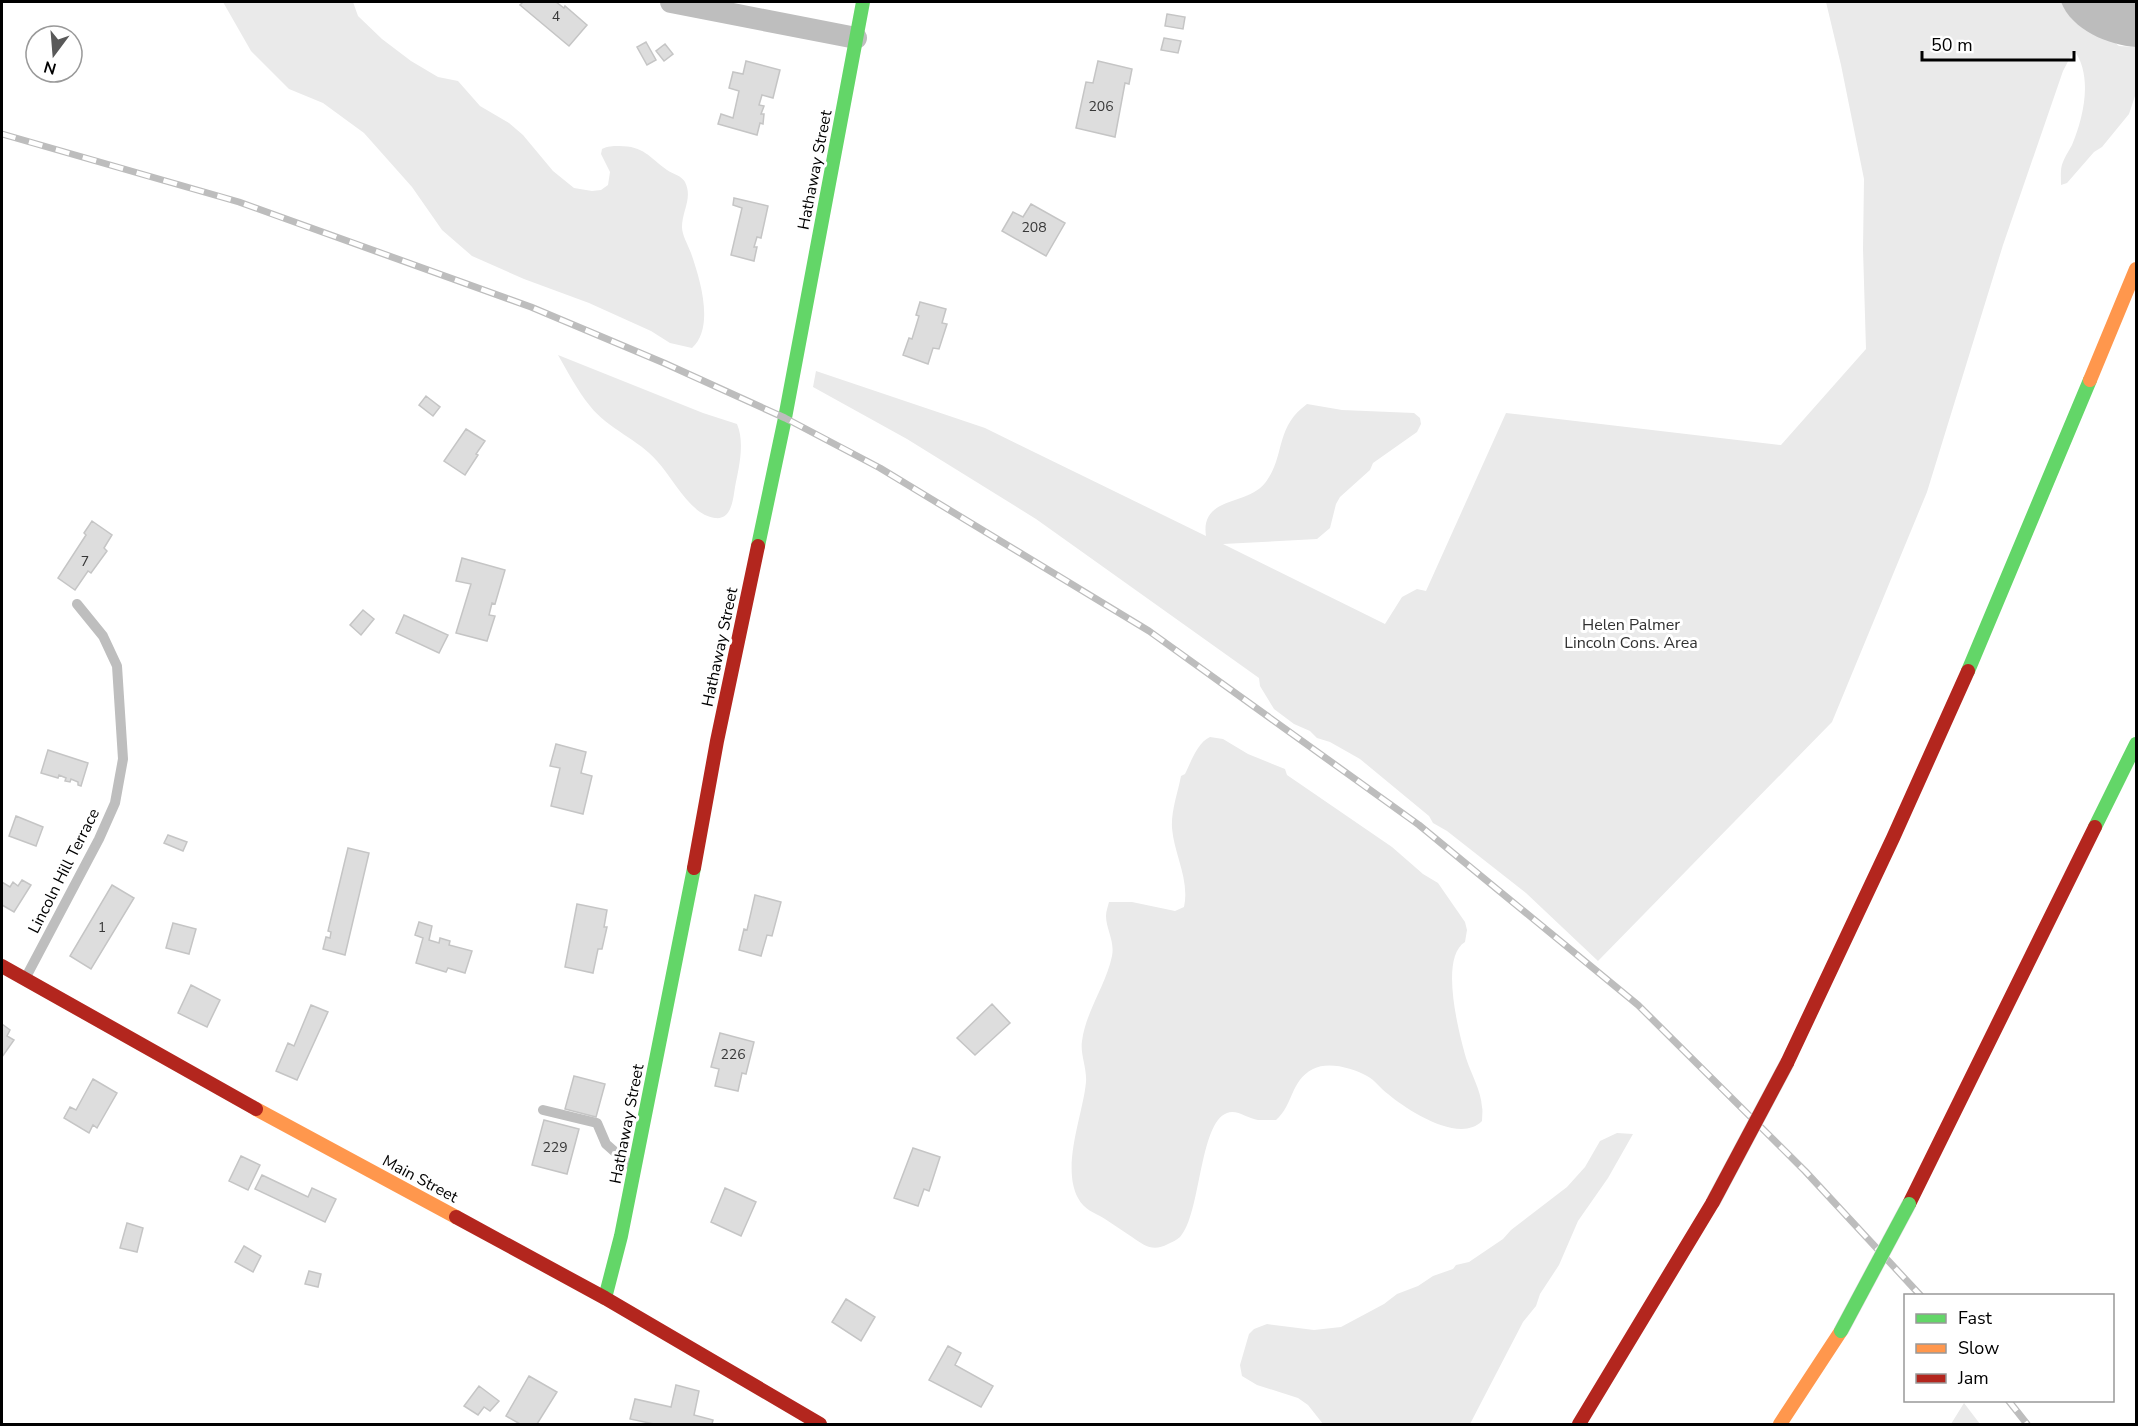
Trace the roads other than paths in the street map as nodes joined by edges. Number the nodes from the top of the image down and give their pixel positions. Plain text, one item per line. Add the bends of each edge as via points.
1 (671, 2) edge
2 (863, 2) edge
3 (856, 38) junction
4 (2136, 269) edge
5 (77, 604) dead end
6 (2136, 744) edge
7 (2, 966) edge
8 (25, 980) junction
9 (543, 1110) dead end
10 (634, 1169) junction
11 (605, 1298) junction
12 (820, 1425) edge
13 (1579, 1425) edge
14 (1780, 1425) edge

1 - 3 street
2 - 3 main road, Hathaway Street
3 - 10 main road, Hathaway Street via 785,418
4 - 13 main road, bridge via 1989,624 1787,1063 1713,1202
5 - 8 lane, Lincoln Hill Terrace via 103,636 117,666 123,759 115,802 99,839
6 - 14 main road, bridge via 1909,1204 1841,1331
7 - 8 main road, Main Street
8 - 11 main road, Main Street
9 - 10 lane via 597,1123 606,1144
10 - 11 main road, Hathaway Street
11 - 12 main road, Main Street

